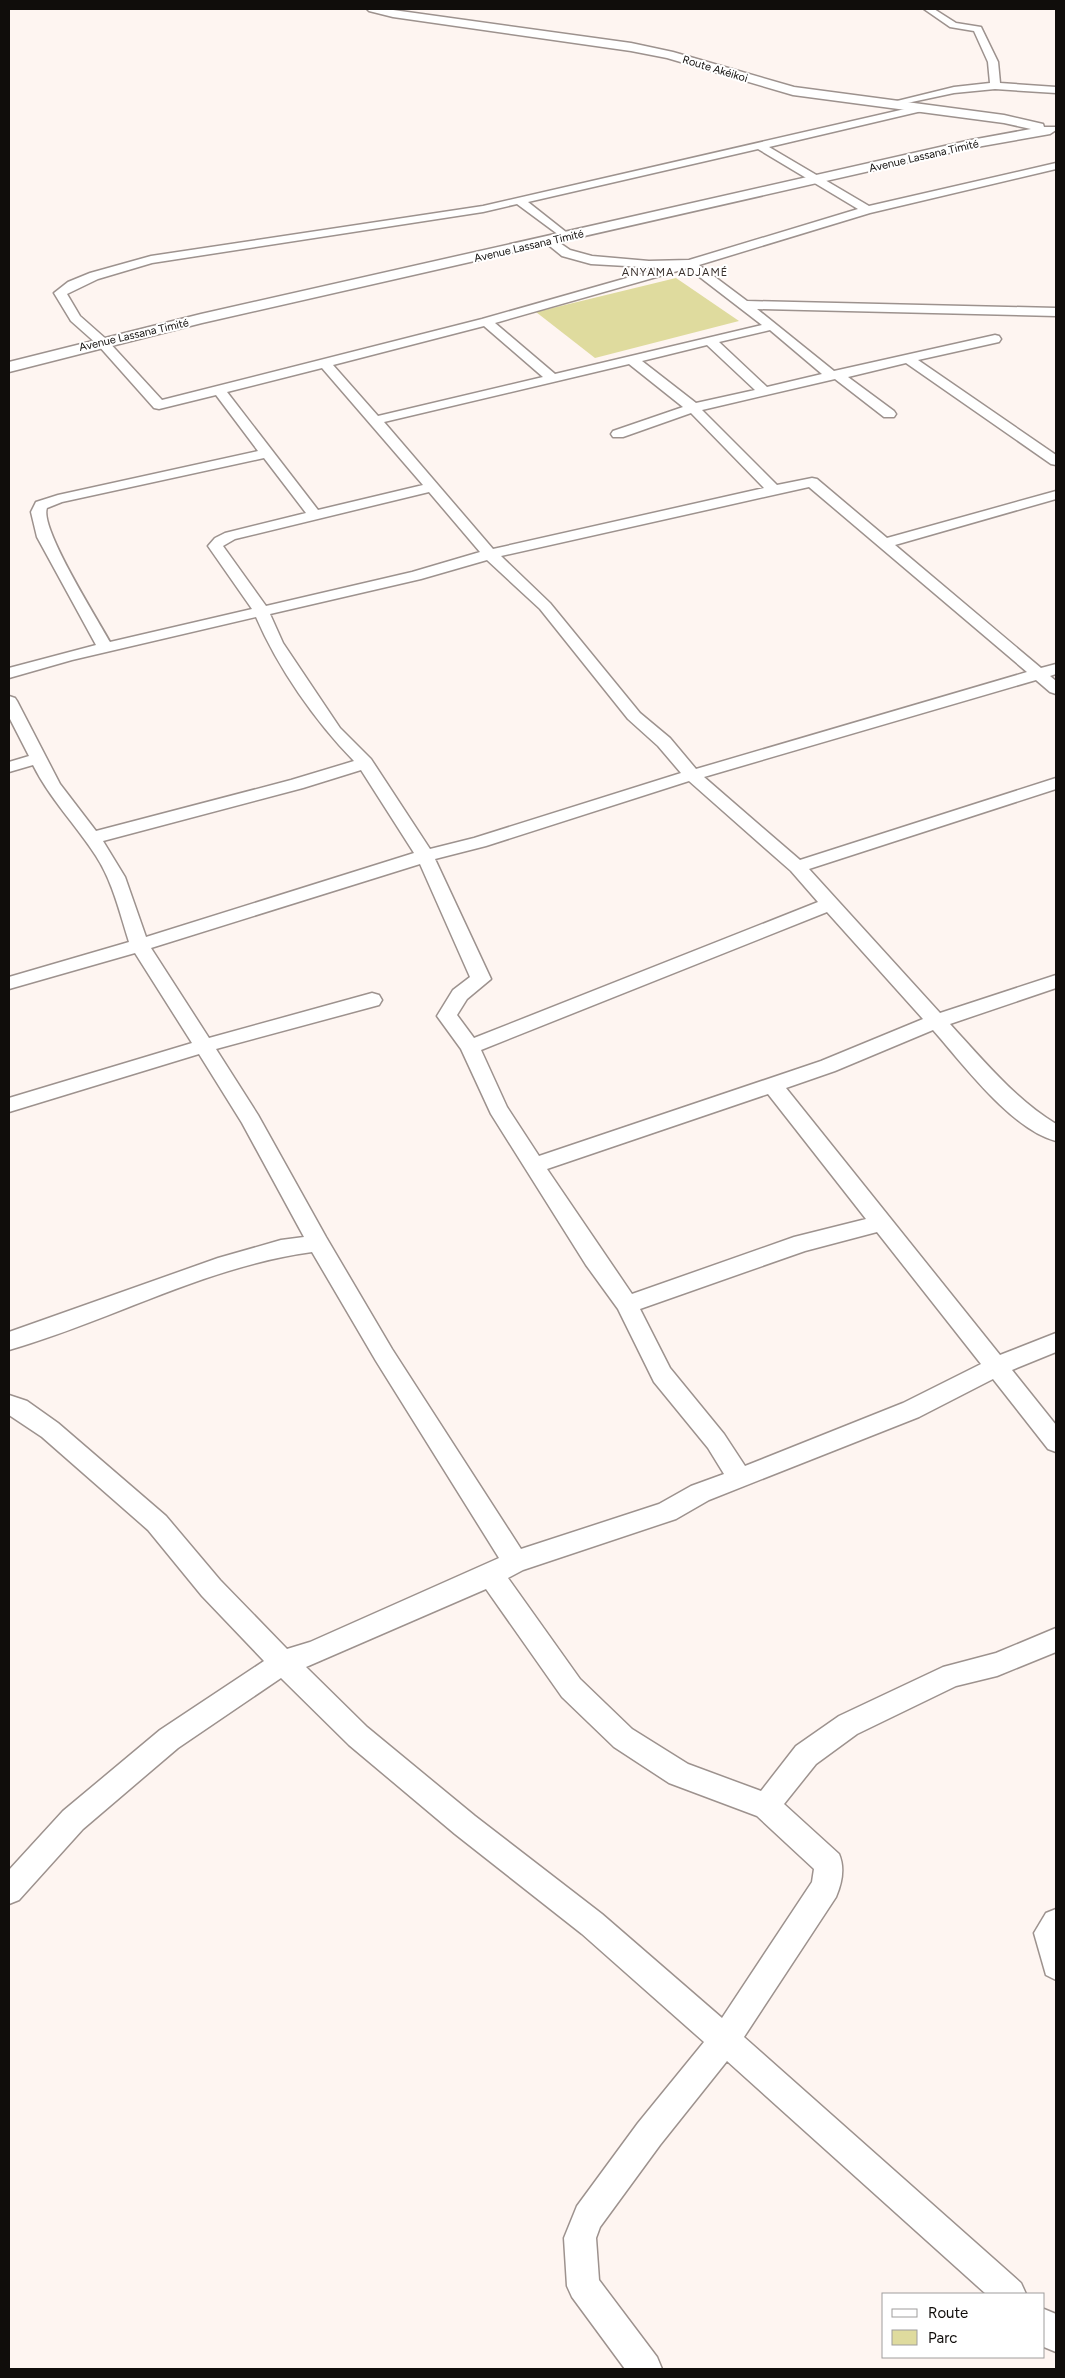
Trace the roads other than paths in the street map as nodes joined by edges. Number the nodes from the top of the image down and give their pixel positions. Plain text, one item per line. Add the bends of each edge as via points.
1 (373, 9) edge
2 (928, 9) edge
3 (995, 86) junction
4 (1056, 90) edge
5 (892, 105) junction
6 (918, 109) junction
7 (1054, 131) edge
8 (760, 146) junction
9 (1056, 166) edge
10 (818, 180) junction
11 (520, 201) junction
12 (867, 210) junction
13 (567, 238) junction
14 (550, 241) junction
15 (690, 264) junction
16 (742, 306) junction
17 (974, 312) junction
18 (1056, 312) edge
19 (486, 322) junction
20 (772, 326) junction
21 (710, 341) junction
22 (102, 342) junction
23 (630, 358) junction
24 (908, 359) junction
25 (326, 364) junction
26 (9, 367) edge
27 (833, 375) junction
28 (551, 377) junction
29 (218, 389) junction
30 (764, 391) junction
31 (693, 408) junction
32 (889, 414) dead end
33 (376, 420) junction
34 (618, 434) dead end
35 (269, 453) junction
36 (1056, 461) edge
37 (434, 487) junction
38 (773, 489) junction
39 (1056, 495) edge
40 (315, 516) junction
41 (884, 543) junction
42 (490, 554) junction
43 (261, 610) junction
44 (105, 647) junction
45 (1056, 668) edge
46 (9, 673) edge
47 (1039, 674) junction
48 (1056, 688) edge
49 (9, 701) edge
50 (37, 759) junction
51 (365, 763) junction
52 (9, 767) edge
53 (692, 774) junction
54 (1056, 783) edge
55 (92, 838) junction
56 (425, 856) junction
57 (797, 867) junction
58 (830, 904) junction
59 (140, 945) junction
60 (1056, 981) edge
61 (9, 983) edge
62 (372, 1000) dead end
63 (937, 1020) junction
64 (204, 1046) junction
65 (470, 1047) junction
66 (772, 1085) junction
67 (9, 1105) edge
68 (1056, 1134) edge
69 (534, 1166) junction
70 (882, 1223) junction
71 (318, 1243) junction
72 (627, 1305) junction
73 (9, 1341) edge
74 (1056, 1342) edge
75 (996, 1367) junction
76 (9, 1405) edge
77 (1056, 1442) edge
78 (740, 1479) junction
79 (515, 1562) junction
80 (491, 1575) junction
81 (1056, 1640) edge
82 (282, 1663) junction
83 (766, 1806) junction
84 (9, 1890) edge
85 (1056, 1923) edge
86 (1056, 1965) edge
87 (724, 2041) junction
88 (1009, 2293) edge
89 (1045, 2326) edge
90 (1056, 2336) edge
91 (645, 2369) edge

1 - 5 street, Route Akéikoi via 669,55 780,88
2 - 3 street via 953,25 978,29 993,62
3 - 4 street
3 - 5 street via 945,92
5 - 6 street, Route Akéikoi
6 - 7 street, Route Akéikoi via 1004,120
6 - 8 street
7 - 10 street, Avenue Lassana Timité via 971,144
8 - 10 street
8 - 11 street
9 - 12 street
10 - 12 street
10 - 13 street, Avenue Lassana Timité
11 - 13 street
11 - 22 street via 151,260 94,276 60,293 75,318
12 - 15 street
13 - 14 street, Avenue Lassana Timité
14 - 15 street via 566,252 590,260 649,265
14 - 22 street, Avenue Lassana Timité
15 - 16 street
15 - 19 street
16 - 17 street
16 - 20 street
17 - 18 street
17 - 24 street via 998,343
19 - 25 street
19 - 28 street
20 - 21 street
20 - 27 street
21 - 23 street
21 - 30 street
22 - 26 street, Avenue Lassana Timité
22 - 29 street via 159,405
23 - 28 street
23 - 31 street
24 - 27 street
24 - 36 street
25 - 29 street
25 - 33 street
27 - 30 street
27 - 32 street
28 - 33 street
29 - 35 street
30 - 31 street
31 - 34 street
31 - 38 street
33 - 37 street
35 - 40 street
35 - 44 street via 58,499 41,506 38,512 44,537
37 - 40 street
37 - 42 street
38 - 41 street via 812,482
38 - 42 street
39 - 41 street
40 - 43 street via 230,536 216,546
41 - 47 street
42 - 43 street via 416,576
42 - 53 street via 545,606 634,716 664,742
43 - 44 street
43 - 51 street via 276,642 334,731
44 - 46 street
45 - 47 street
47 - 48 street
47 - 53 street
49 - 50 street
50 - 52 street
50 - 55 street via 52,785
51 - 55 street
51 - 56 street
53 - 56 street via 480,842
53 - 57 street
54 - 57 street
55 - 59 street via 116,877
56 - 59 street
56 - 65 street via 481,979 455,998 448,1016
57 - 58 street
58 - 63 street
58 - 65 street
59 - 61 street
59 - 64 street
60 - 63 street
62 - 64 street
63 - 66 street via 874,1048
63 - 68 street via 1004,1096 1027,1116
64 - 67 street
64 - 71 street via 251,1120
65 - 69 street via 498,1109
66 - 69 street
66 - 70 street
69 - 72 street
70 - 72 street via 802,1243
70 - 75 street
71 - 73 street via 281,1248 226,1264
71 - 79 street via 384,1355
72 - 78 street via 662,1375 716,1441
74 - 75 street
75 - 77 street
75 - 78 street via 912,1410
76 - 82 street via 19,1408 50,1430 157,1523 211,1588
78 - 79 street via 700,1493 667,1512
79 - 80 street
80 - 82 street via 315,1652
80 - 83 street via 571,1688 623,1738 679,1774
81 - 83 street via 997,1664 952,1675 848,1725 806,1755
82 - 84 street via 169,1739 74,1820
82 - 87 street via 358,1736 592,1924
83 - 87 street via 830,1864 826,1887
85 - 86 street via 1048,1933
87 - 88 street
87 - 91 street via 588,2217 580,2238 584,2286
89 - 90 street

